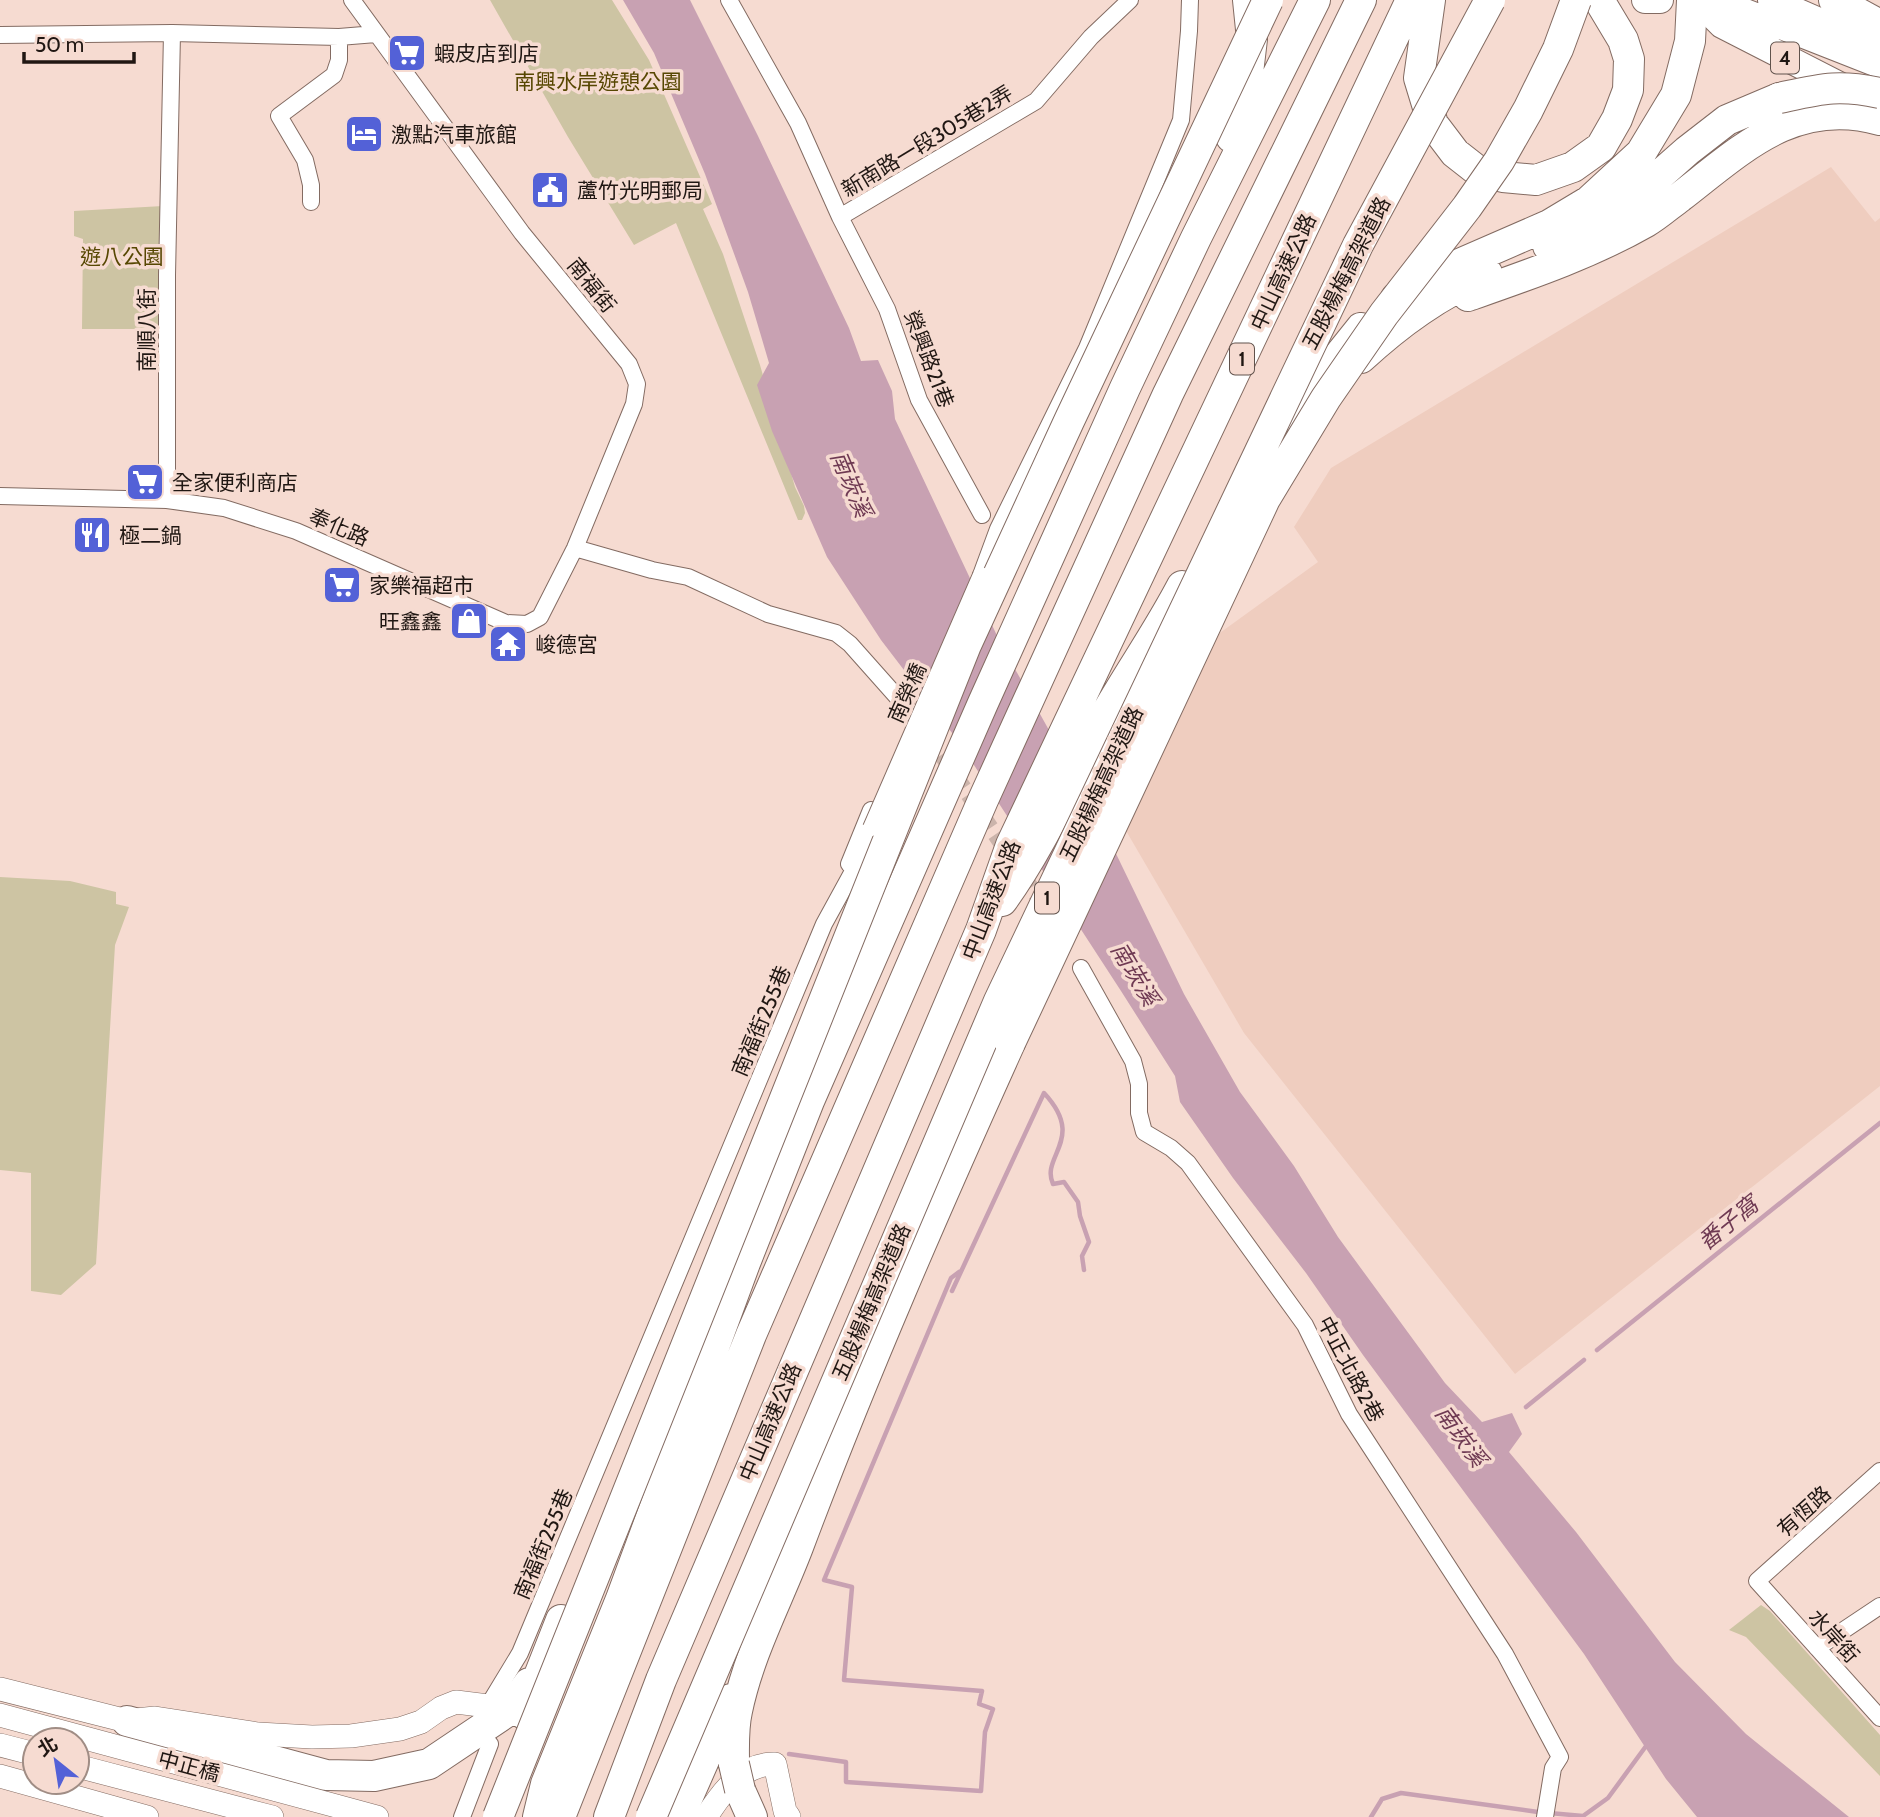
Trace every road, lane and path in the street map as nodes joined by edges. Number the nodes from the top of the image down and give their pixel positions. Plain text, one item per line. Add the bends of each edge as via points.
1 (352, 0) edge
2 (729, 0) edge
3 (1130, 0) edge
4 (1190, 0) edge
5 (1248, 0) edge
6 (1268, 0) edge
7 (1315, 0) edge
8 (1361, 0) edge
9 (1411, 0) edge
10 (1430, 0) edge
11 (1490, 0) edge
12 (1576, 0) edge
13 (1598, 0) edge
14 (1645, 0) edge
15 (1660, 0) edge
16 (1694, 0) edge
17 (1707, 0) edge
18 (1771, 0) edge
19 (1834, 0) edge
20 (1841, 0) edge
21 (1880, 12) edge
22 (1880, 25) edge
23 (172, 33) junction
24 (376, 34) junction
25 (0, 35) edge
26 (339, 37) junction
27 (1880, 44) edge
28 (1880, 65) edge
29 (1880, 93) edge
30 (1880, 105) edge
31 (1880, 120) edge
32 (311, 202) dead end
33 (839, 218) junction
34 (1196, 238) junction
35 (1405, 318) junction
36 (1271, 447) junction
37 (0, 496) edge
38 (167, 500) junction
39 (982, 515) dead end
40 (575, 548) junction
41 (527, 624) joint
42 (952, 760) junction
43 (1018, 857) junction
44 (824, 924) junction
45 (1082, 968) dead end
46 (1880, 1471) edge
47 (1757, 1581) joint
48 (1880, 1606) edge
49 (755, 1647) junction
50 (1817, 1648) junction
51 (542, 1667) junction
52 (0, 1689) edge
53 (488, 1706) joint
54 (0, 1715) edge
55 (1880, 1718) edge
56 (127, 1721) junction
57 (491, 1744) dead end
58 (0, 1745) edge
59 (21, 1751) edge
60 (91, 1770) edge
61 (0, 1776) edge
62 (1546, 1811) edge
63 (147, 1817) edge
64 (272, 1817) edge
65 (377, 1817) edge
66 (462, 1817) edge
67 (487, 1817) edge
68 (498, 1817) edge
69 (538, 1817) edge
70 (560, 1817) edge
71 (609, 1817) edge
72 (650, 1817) edge
73 (679, 1817) edge
74 (706, 1817) edge
75 (752, 1817) edge
76 (789, 1817) edge

1 - 24 street, 南福街
2 - 33 street, 榮興路21巷 via 798,122
3 - 33 street, 新南路一段305巷2弄 via 1036,101
4 - 44 street, 南榮橋, bridge via 1181,120 1087,348 998,529 871,828
5 - 34 highway via 1252,39 1241,104
6 - 68 highway, bridge via 967,645
7 - 34 highway
8 - 70 highway via 1168,394 983,800 751,1335
9 - 43 highway, 中山高速公路 / 1 via 1073,718
10 - 13 highway via 1419,78 1433,124 1455,153 1478,171 1536,180 1573,167 1601,147 1628,90 1629,59 1623,40
11 - 72 highway, 五股楊梅高架道路 / 1, bridge via 1358,245 999,1001
12 - 49 highway, bridge via 1558,49 1499,161 1384,314 1265,499 946,1186
14 - 15 main road
16 - 30 main road, 4 via 1722,25
16 - 36 highway via 1690,41 1676,95 1642,153 1589,201 1549,225 1441,272 1388,303 1364,324
17 - 28 main road, 4
18 - 27 main road, 4
19 - 22 highway
20 - 21 main road
23 - 25 street
23 - 26 street
23 - 38 street, 南順八街
24 - 26 street
24 - 40 street, 南福街 via 522,233 629,364 637,384 634,404
26 - 32 street via 334,75 279,116 305,160
29 - 35 highway, bridge via 1836,87 1779,98 1727,120 1628,203 1573,234 1463,283
31 - 35 highway via 1825,115 1792,121 1750,142 1649,220 1609,242
33 - 39 street, 榮興路21巷 via 887,309 919,400
34 - 42 highway via 983,704
35 - 36 highway
36 - 43 highway via 1204,544 1083,757
37 - 38 street, 奉化路
38 - 41 street, 奉化路 via 224,508 296,531 506,622
40 - 41 street, 南福街 via 540,617
40 - 44 street, 南福街255巷 via 688,577 768,614 836,633 922,725 876,832
42 - 51 highway via 910,804 791,1059
42 - 69 highway via 745,1263 621,1599 546,1784
43 - 71 highway, 中山高速公路 via 981,930 661,1680
44 - 53 street, 南福街255巷 via 520,1653
45 - 62 street, 中正北路2巷 via 1133,1061 1144,1132 1188,1163 1305,1325 1349,1414 1505,1654 1560,1757 1553,1768
46 - 47 street, 有恆路
47 - 50 street, 水岸街
48 - 50 street
49 - 73 highway
49 - 75 highway via 736,1712 737,1777
50 - 55 street, 水岸街
51 - 56 highway via 508,1711 465,1742 429,1763 374,1776 326,1775
51 - 67 highway
52 - 56 street
53 - 56 street via 457,1702 400,1729 351,1736 258,1734 155,1718
54 - 65 street, 中正橋
57 - 66 street
58 - 59 street
60 - 64 street, 中正橋
61 - 63 street
74 - 76 street via 725,1790 761,1763 775,1764

